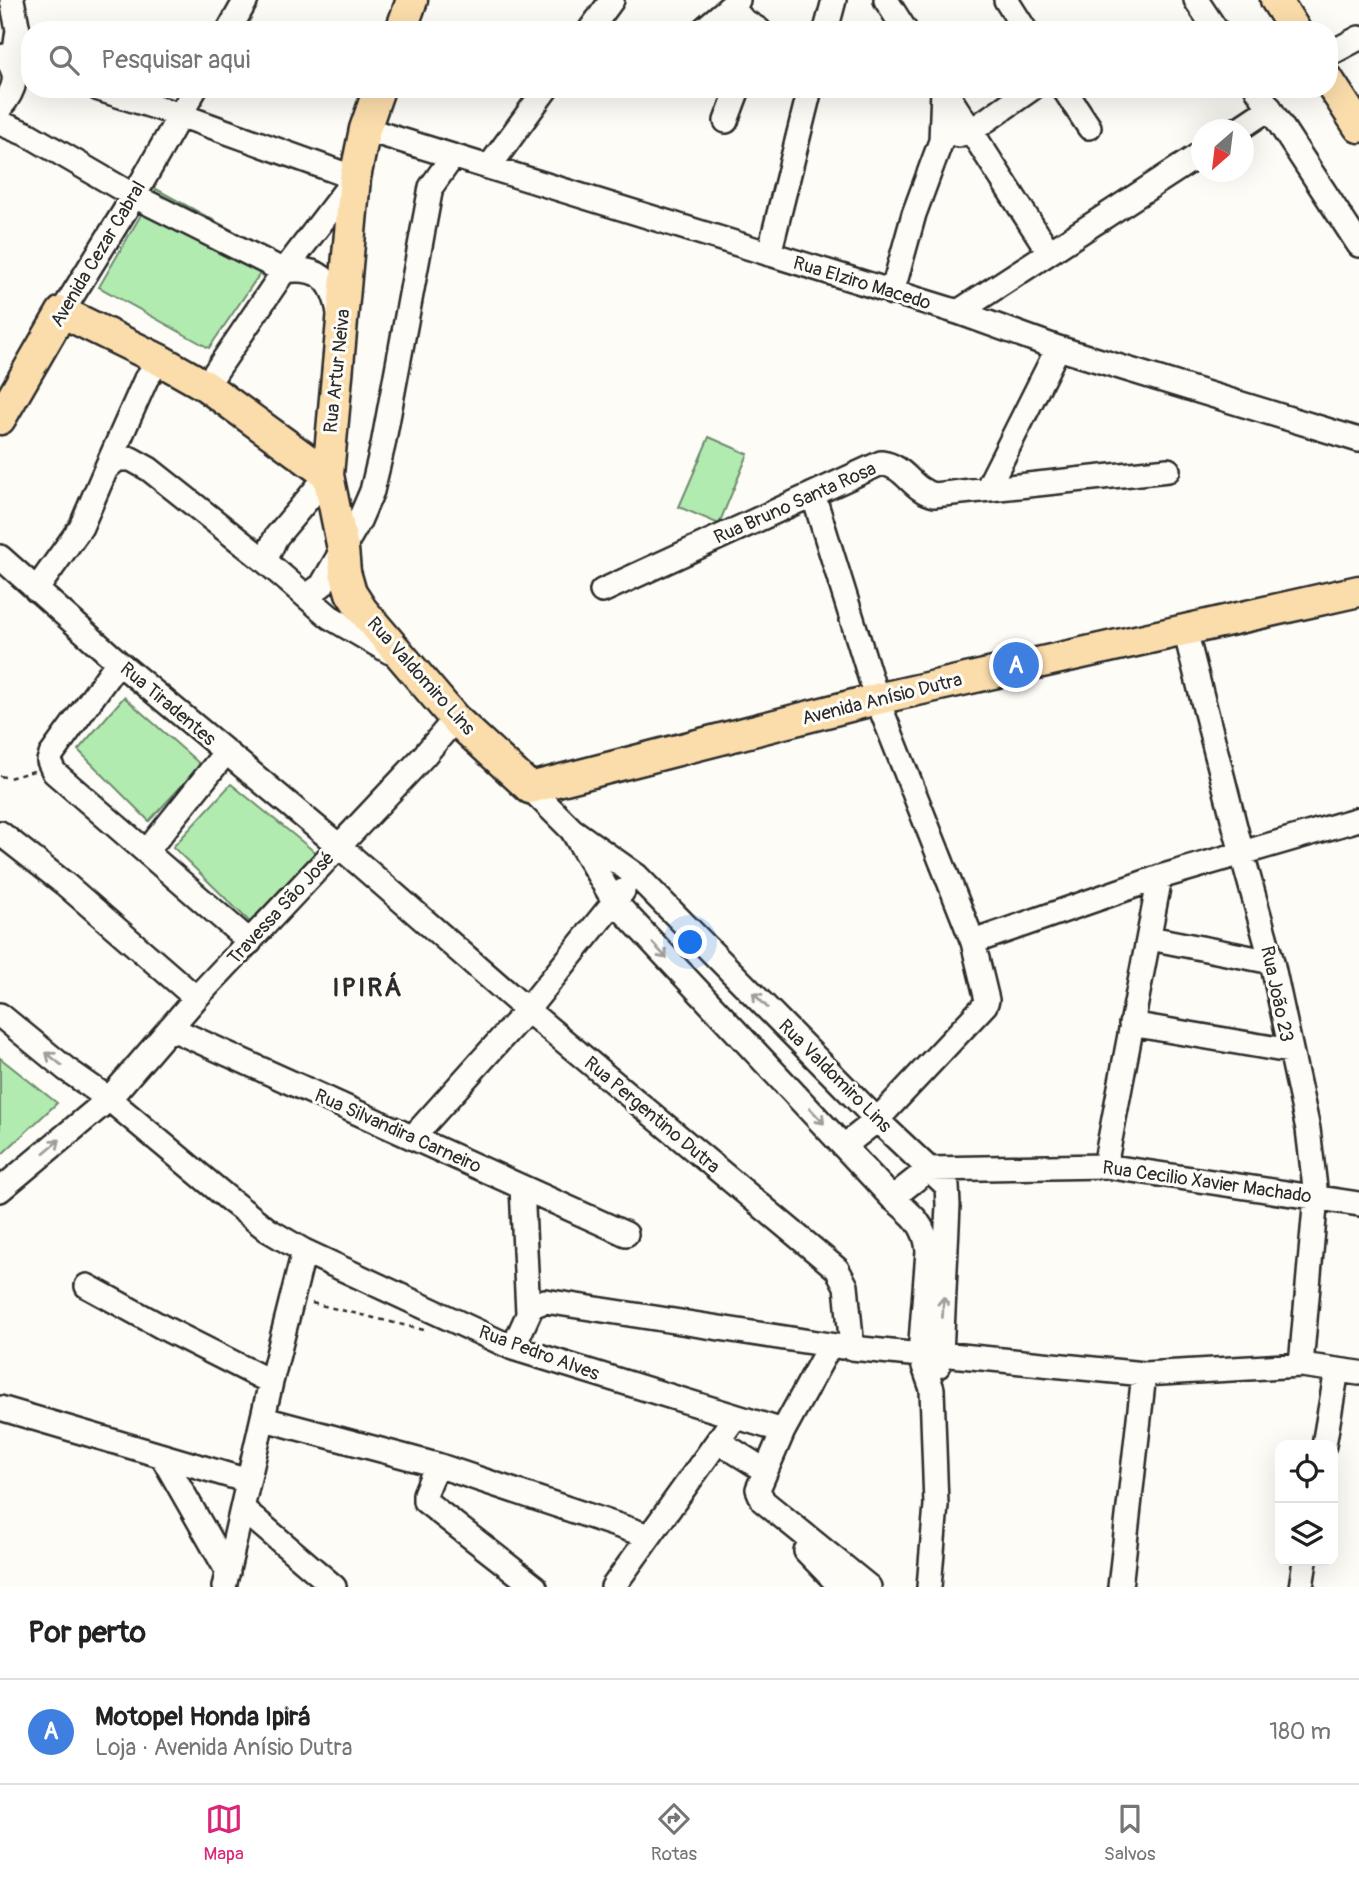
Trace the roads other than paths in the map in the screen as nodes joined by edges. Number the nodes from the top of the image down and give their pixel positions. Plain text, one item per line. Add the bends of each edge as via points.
1 (12, 0) edge
2 (246, 0) edge
3 (412, 0) edge
4 (611, 0) edge
5 (834, 0) edge
6 (886, 0) edge
7 (1006, 0) edge
8 (1196, 0) edge
9 (1276, 0) edge
10 (734, 3) edge
11 (234, 21) edge
12 (404, 21) edge
13 (596, 21) edge
14 (713, 21) edge
15 (745, 21) edge
16 (828, 21) edge
17 (899, 21) edge
18 (1019, 21) edge
19 (1210, 21) edge
20 (1289, 21) edge
21 (1359, 38) edge
22 (1338, 49) edge
23 (14, 61) edge
24 (1338, 95) edge
25 (127, 98) edge
26 (190, 98) edge
27 (376, 98) edge
28 (539, 98) edge
29 (735, 98) edge
30 (808, 98) edge
31 (944, 98) edge
32 (950, 98) edge
33 (1018, 98) edge
34 (1070, 98) edge
35 (1264, 99) edge
36 (0, 108) edge
37 (180, 115) junction
38 (1247, 119) edge
39 (726, 121) dead end
40 (0, 123) edge
41 (1358, 125) edge
42 (1089, 127) dead end
43 (365, 129) junction
44 (971, 131) junction
45 (942, 141) junction
46 (453, 156) junction
47 (1191, 160) edge
48 (489, 167) junction
49 (355, 178) junction
50 (134, 196) junction
51 (1359, 245) edge
52 (1049, 252) junction
53 (769, 254) junction
54 (284, 271) junction
55 (892, 293) junction
56 (62, 312) junction
57 (958, 313) junction
58 (341, 323) junction
59 (1058, 348) junction
60 (160, 360) junction
61 (206, 386) junction
62 (3, 406) edge
63 (1359, 440) edge
64 (106, 469) junction
65 (1168, 470) dead end
66 (328, 475) junction
67 (987, 489) junction
68 (813, 494) junction
69 (342, 549) junction
70 (0, 557) edge
71 (265, 561) junction
72 (36, 590) junction
73 (602, 591) dead end
74 (1359, 591) edge
75 (307, 596) junction
76 (362, 610) joint
77 (1185, 630) junction
78 (118, 662) junction
79 (410, 665) junction
80 (877, 699) junction
81 (455, 719) junction
82 (226, 752) junction
83 (530, 789) junction
84 (1359, 819) edge
85 (572, 830) junction
86 (0, 833) edge
87 (339, 846) junction
88 (147, 850) junction
89 (1242, 853) junction
90 (637, 876) junction
91 (1160, 877) junction
92 (614, 901) junction
93 (1150, 938) junction
94 (250, 942) junction
95 (973, 942) junction
96 (1272, 962) junction
97 (196, 999) junction
98 (527, 1010) junction
99 (0, 1015) edge
100 (1132, 1024) junction
101 (170, 1028) junction
102 (1290, 1051) junction
103 (108, 1099) junction
104 (877, 1120) junction
105 (412, 1137) junction
106 (844, 1146) junction
107 (1105, 1166) junction
108 (929, 1169) junction
109 (522, 1187) junction
110 (0, 1190) edge
111 (1316, 1196) junction
112 (892, 1198) junction
113 (1359, 1204) edge
114 (626, 1234) dead end
115 (304, 1251) junction
116 (86, 1286) dead end
117 (528, 1313) junction
118 (841, 1346) junction
119 (513, 1348) junction
120 (931, 1354) junction
121 (1301, 1365) junction
122 (1348, 1371) edge
123 (1144, 1374) junction
124 (271, 1382) junction
125 (0, 1408) edge
126 (735, 1417) junction
127 (264, 1419) junction
128 (783, 1431) junction
129 (1326, 1440) edge
130 (718, 1441) junction
131 (162, 1456) junction
132 (437, 1465) junction
133 (764, 1470) junction
134 (248, 1482) junction
135 (763, 1501) junction
136 (243, 1509) junction
137 (649, 1536) junction
138 (1304, 1566) edge
139 (226, 1579) edge
140 (334, 1587) edge
141 (535, 1587) edge
142 (613, 1587) edge
143 (841, 1587) edge
144 (869, 1587) edge
145 (929, 1587) edge
146 (1119, 1587) edge
147 (1301, 1587) edge

1 - 23 street via 18,30
2 - 11 street
3 - 12 main road
4 - 13 street
5 - 16 street
6 - 17 street
7 - 18 street
8 - 19 street
9 - 20 main road
10 - 14 street
10 - 15 street
21 - 22 street
23 - 36 street via 14,84
24 - 41 main road
25 - 37 street
26 - 37 street, Avenida Cezar Cabral
27 - 43 main road, Rua Artur Neiva
28 - 48 street
29 - 39 street
30 - 53 street
31 - 45 street
32 - 44 street
33 - 44 street
34 - 42 street
35 - 38 street
35 - 51 street
37 - 49 street
37 - 50 street, Avenida Cezar Cabral
40 - 50 street
43 - 46 street, Rua Elziro Macedo
43 - 49 main road, Rua Artur Neiva
44 - 45 street
44 - 52 street
45 - 55 street
46 - 48 street, Rua Elziro Macedo
46 - 69 street via 431,187 372,491
47 - 52 street
48 - 53 street, Rua Elziro Macedo
49 - 54 street
49 - 58 main road, Rua Artur Neiva
50 - 54 street
50 - 56 street, Avenida Cezar Cabral
52 - 57 street
53 - 55 street, Rua Elziro Macedo
54 - 58 street via 304,268 320,274 337,299
54 - 61 street
55 - 57 street, Rua Elziro Macedo
56 - 60 main road
56 - 62 main road, Avenida Cezar Cabral
57 - 59 street, Rua Elziro Macedo
58 - 66 main road, Rua Artur Neiva
59 - 63 street, Rua Elziro Macedo
59 - 67 street
60 - 61 main road
60 - 64 street via 146,379
61 - 66 main road
64 - 71 street via 117,459 131,459 149,469
64 - 72 street via 81,527
65 - 67 street, Rua Bruno Santa Rosa
66 - 69 main road, Rua Artur Neiva
66 - 71 street via 276,537
67 - 68 street, Rua Bruno Santa Rosa via 934,495 920,491 898,468 881,463
68 - 73 street, Rua Bruno Santa Rosa
68 - 80 street
69 - 75 street via 322,585
69 - 76 main road, Rua Artur Neiva via 348,583
70 - 72 street, Rua Tiradentes
71 - 75 street
72 - 78 street, Rua Tiradentes
74 - 77 main road, Avenida Anísio Dutra
75 - 79 street via 330,617
76 - 79 main road, Rua Valdomiro Lins
77 - 80 main road, Avenida Anísio Dutra
77 - 89 street, Rua João 23
78 - 82 street, Rua Tiradentes
78 - 88 street via 51,755 52,769
79 - 81 main road, Rua Valdomiro Lins
80 - 83 main road, Avenida Anísio Dutra
80 - 95 street
81 - 83 main road, Rua Valdomiro Lins
81 - 87 street, Travessa São José
82 - 87 street, Rua Tiradentes
82 - 88 street
83 - 85 street, Rua Valdomiro Lins
84 - 89 street
85 - 90 street, Rua Valdomiro Lins
85 - 92 street, Rua Valdomiro Lins
86 - 97 street
87 - 94 street, Travessa São José
87 - 98 street, Rua Pergentino Dutra
88 - 94 street
89 - 91 street
89 - 96 street, Rua João 23
90 - 92 street
104 -> 90 street, Rua Valdomiro Lins
91 - 93 street
91 - 95 street
92 - 98 street
92 -> 106 street, Rua Valdomiro Lins
93 - 96 street
93 - 100 street
94 - 97 street, Travessa São José
95 - 104 street via 985,1005
96 - 102 street, Rua João 23
97 - 101 street, Travessa São José
98 - 105 street
98 - 118 street, Rua Pergentino Dutra via 837,1269 846,1286
103 -> 99 street, Rua Pedro Alves
100 - 102 street
100 - 107 street
101 - 103 street, Travessa São José
101 - 105 street, Rua Silvandira Carneiro
102 - 111 street, Rua João 23 via 1308,1129
110 -> 103 street, Travessa São José
103 - 115 street, Rua Pedro Alves via 268,1230
104 - 106 street
104 - 108 street, Rua Valdomiro Lins
105 - 109 street, Rua Silvandira Carneiro
106 - 112 street, Rua Valdomiro Lins
107 - 108 street, Rua Cecilio Xavier Machado
107 - 111 street, Rua Cecilio Xavier Machado
108 - 112 street
120 -> 108 street, Rua Valdomiro Lins via 948,1195 947,1186
109 - 114 street, Rua Silvandira Carneiro
109 - 117 street
111 - 113 street, Rua Cecilio Xavier Machado
111 - 121 street, Rua João 23
112 - 120 street, Rua Valdomiro Lins via 912,1214 927,1235
115 - 119 street, Rua Pedro Alves
115 - 124 street
116 - 124 street
117 - 118 street via 545,1301
117 - 119 street
118 - 120 street
118 - 128 street
119 - 126 street, Rua Pedro Alves
120 - 123 street
120 - 145 street, Rua Valdomiro Lins via 936,1505
121 - 122 street
121 - 123 street
122 - 129 street
123 - 146 street
124 - 127 street
125 - 131 street
126 - 128 street, Rua Pedro Alves
126 - 130 street
127 - 132 street
127 - 134 street
128 - 133 street
130 - 133 street
130 - 137 street
131 - 134 street
131 - 139 street
132 - 137 street
132 - 141 street via 425,1501
133 - 135 street via 758,1489
134 - 136 street
135 - 143 street
135 - 144 street
136 - 139 street
136 - 140 street
137 - 142 street
138 - 147 street

